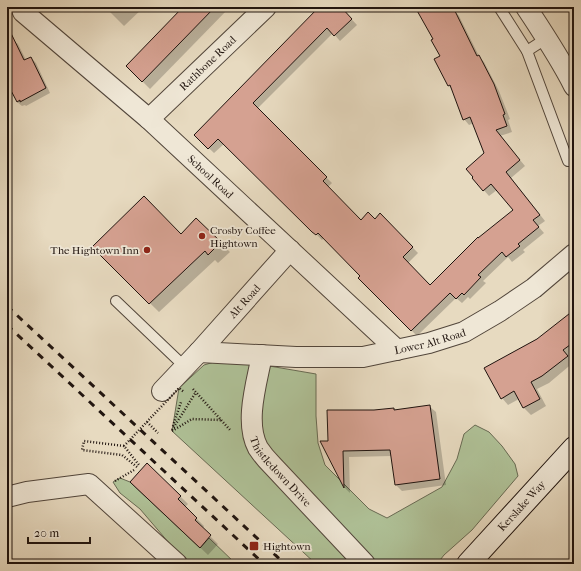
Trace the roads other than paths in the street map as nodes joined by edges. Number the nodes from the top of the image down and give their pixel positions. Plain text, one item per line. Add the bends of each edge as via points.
1 (21, 7) edge
2 (266, 7) edge
3 (499, 7) edge
4 (526, 7) edge
5 (547, 38) junction
6 (527, 51) junction
7 (574, 86) edge
8 (149, 119) junction
9 (568, 161) dead end
10 (290, 250) junction
11 (574, 254) edge
12 (116, 301) dead end
13 (397, 350) junction
14 (199, 352) junction
15 (262, 355) junction
16 (185, 367) junction
17 (162, 391) dead end
18 (574, 448) edge
19 (7, 497) edge
20 (169, 561) edge
21 (365, 564) edge
22 (468, 564) edge

1 - 8 street, School Road via 23,12
2 - 8 street, Rathbone Road
3 - 6 lane
4 - 5 street
5 - 6 lane
5 - 7 street
6 - 9 lane
8 - 10 street, School Road
10 - 13 street, School Road
10 - 14 street, Alt Road
11 - 13 street, Lower Alt Road via 534,288 464,332
12 - 16 lane
13 - 15 street, Lower Alt Road via 363,357
14 - 15 street
14 - 16 street, Alt Road
15 - 21 street, Thistledown Drive via 252,422 258,448
16 - 17 street, Alt Road
18 - 22 street, Kerslake Way
19 - 20 street via 89,484

